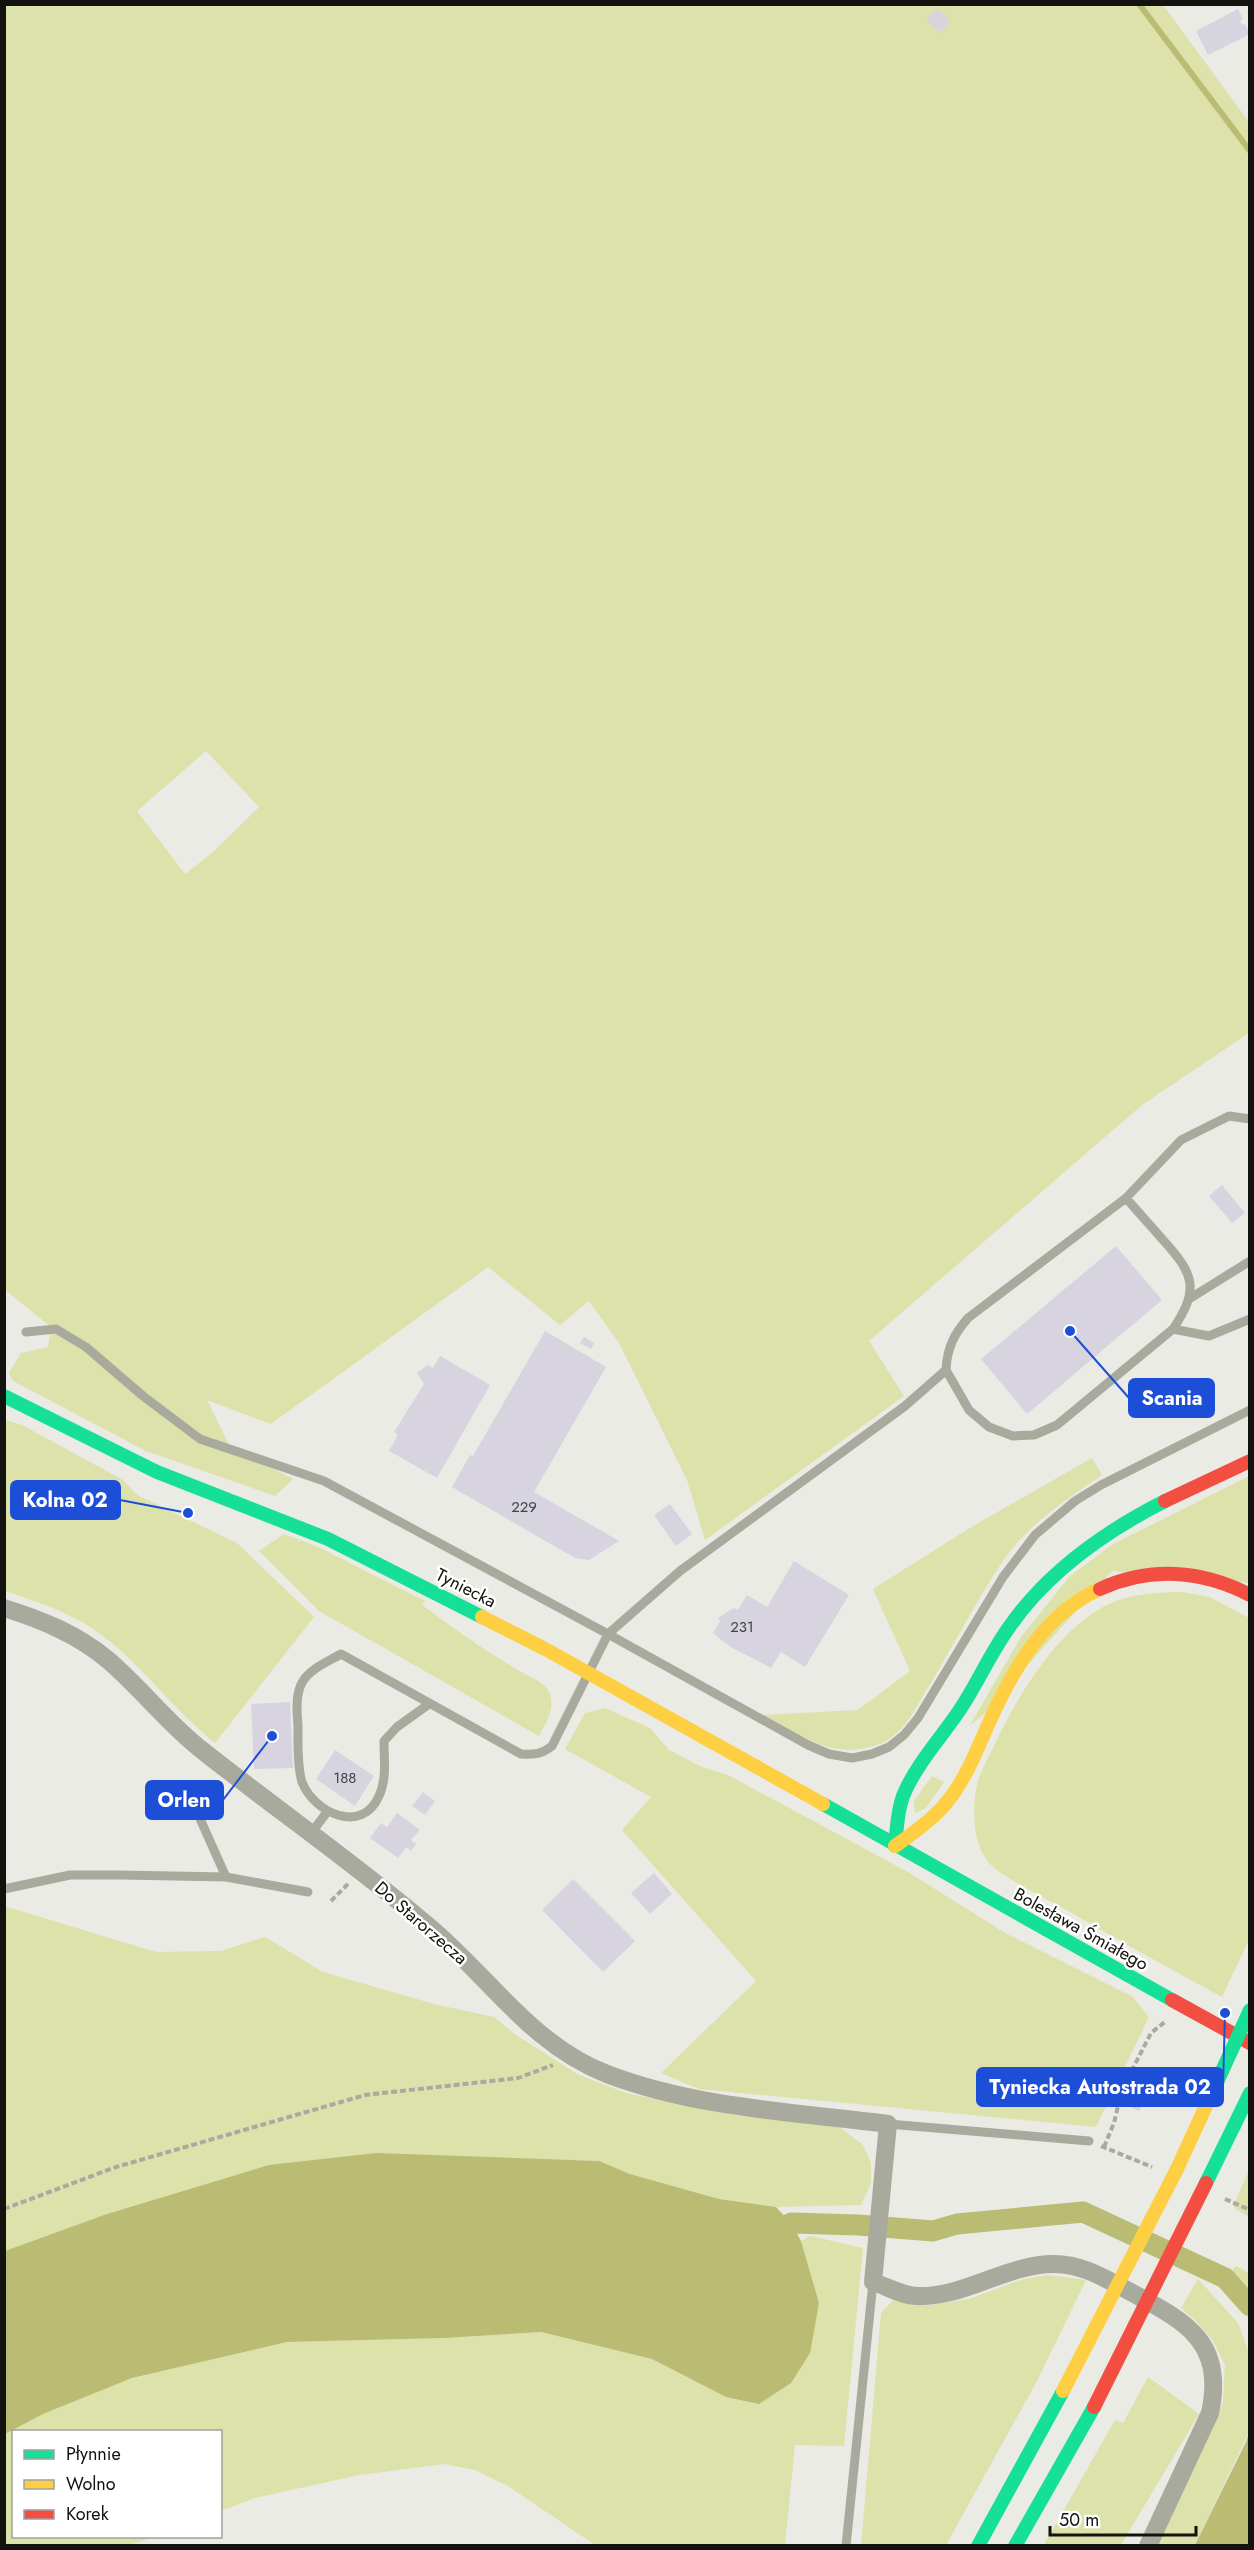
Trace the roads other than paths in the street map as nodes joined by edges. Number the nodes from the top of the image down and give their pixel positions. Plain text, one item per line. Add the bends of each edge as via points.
1 (1250, 1119) edge
2 (1126, 1198) junction
3 (1250, 1261) edge
4 (1189, 1299) junction
5 (1250, 1319) edge
6 (1173, 1329) junction
7 (26, 1332) dead end
8 (946, 1370) junction
9 (4, 1396) edge
10 (1250, 1410) edge
11 (1250, 1461) edge
12 (1250, 1595) edge
13 (4, 1608) edge
14 (608, 1634) junction
15 (588, 1673) junction
16 (429, 1704) junction
17 (193, 1803) dead end
18 (327, 1812) junction
19 (312, 1832) junction
20 (895, 1846) junction
21 (226, 1877) junction
22 (4, 1889) edge
23 (308, 1892) dead end
24 (1250, 2010) edge
25 (1250, 2043) edge
26 (1250, 2093) edge
27 (888, 2124) junction
28 (1089, 2141) dead end
29 (873, 2282) junction
30 (846, 2541) edge
31 (838, 2546) edge
32 (978, 2546) edge
33 (1015, 2546) edge
34 (1148, 2546) edge

1 - 2 lane via 1229,1116 1181,1140
2 - 4 lane via 1184,1263 1191,1281
2 - 8 lane via 968,1318 951,1341
3 - 4 lane
4 - 6 lane
5 - 6 lane via 1209,1336
6 - 8 lane via 1057,1425 1034,1435 1013,1436 989,1427 969,1410
7 - 14 lane via 56,1329 86,1347 200,1439 324,1481
8 - 14 lane via 905,1406 680,1571
9 - 15 main road, Tyniecka via 156,1472 369,1558
10 - 14 lane via 1101,1485 1035,1535 1003,1578 918,1718 889,1747 872,1754 852,1758 808,1745
11 - 20 main road via 1132,1517 1065,1564 1037,1593 1012,1623 907,1788
12 - 20 main road via 1223,1581 1191,1574 1151,1573 1110,1583 1083,1597 1056,1618 1029,1650 945,1805
13 - 19 street, Do Starorzecza via 63,1630 107,1659 182,1734
14 - 15 lane
15 - 16 lane via 552,1746 538,1754 521,1754
15 - 20 main road, Tyniecka
16 - 18 lane via 384,1741 384,1783 372,1807 357,1817
16 - 18 lane via 341,1654 303,1681 297,1704 302,1781 310,1797
17 - 21 lane
18 - 19 lane
19 - 27 street, Do Starorzecza via 434,1931 531,2028 573,2057 608,2074 690,2099
20 - 25 main road, Bolesława Śmiałego
21 - 22 lane via 70,1875
21 - 23 lane
24 - 32 main road, bridge via 1177,2169
26 - 33 main road, bridge via 1094,2407
27 - 28 lane
27 - 29 street
29 - 30 lane
29 - 34 street via 914,2296 942,2295 1037,2265 1072,2265 1093,2272 1188,2327 1209,2359 1214,2393 1210,2413
30 - 31 lane

